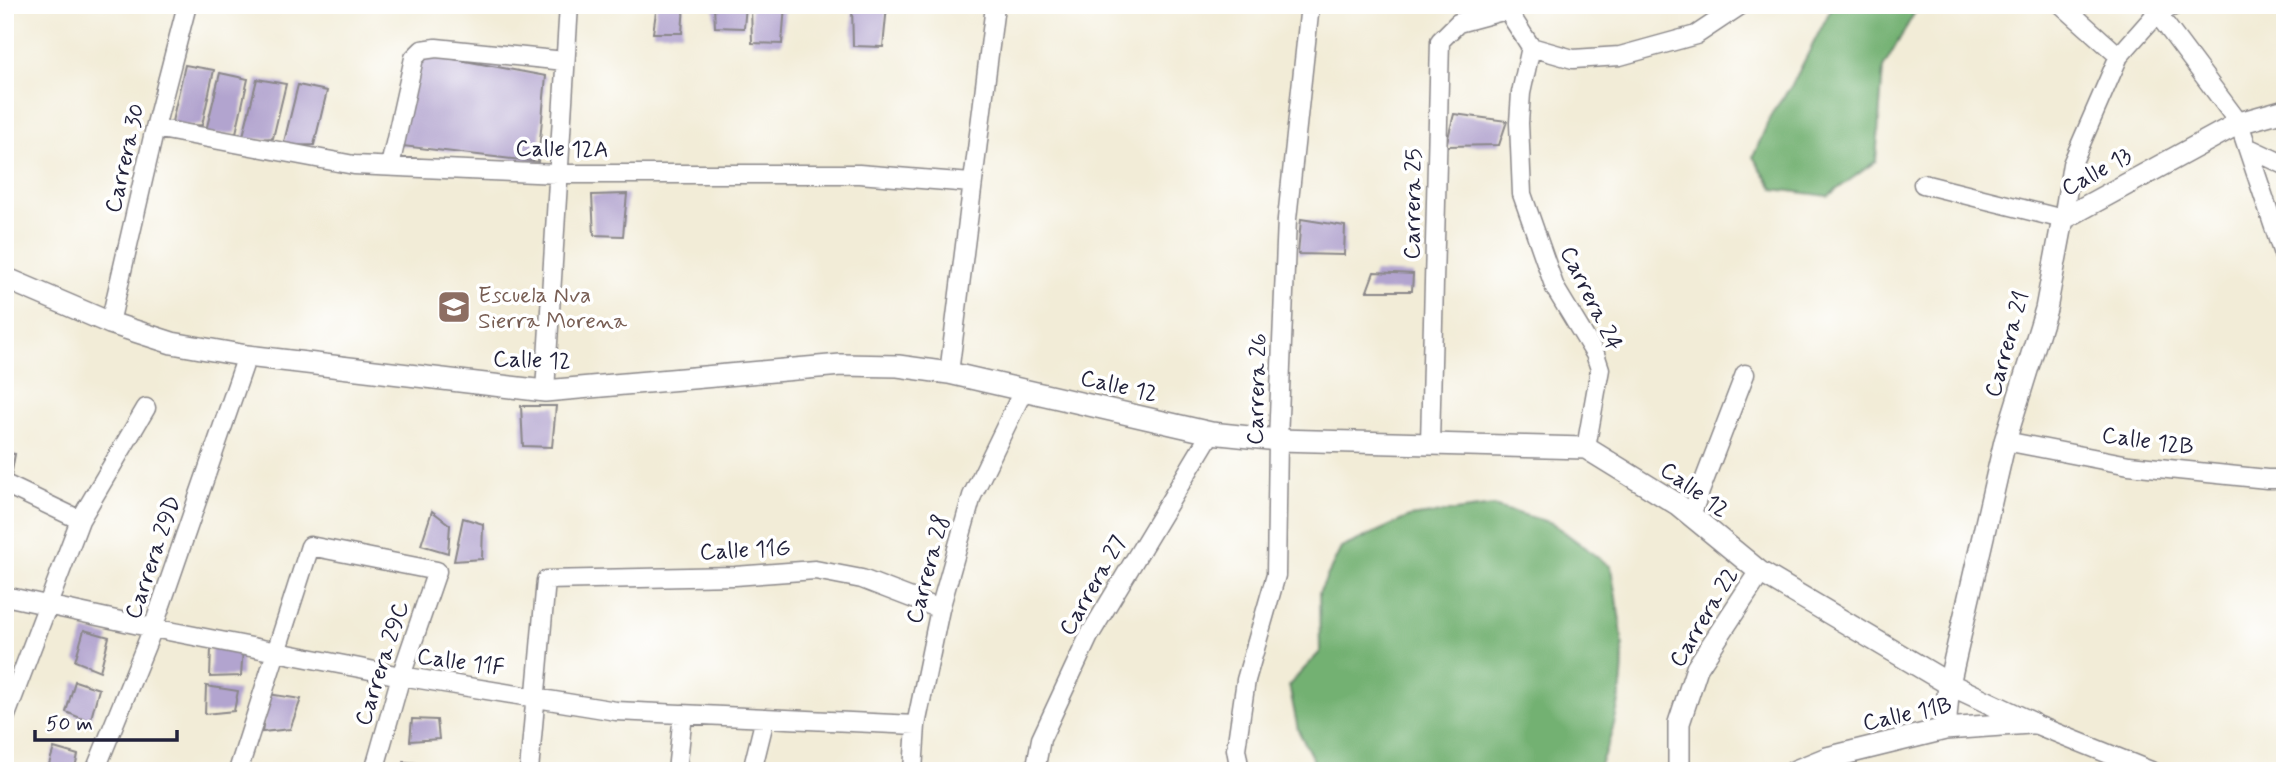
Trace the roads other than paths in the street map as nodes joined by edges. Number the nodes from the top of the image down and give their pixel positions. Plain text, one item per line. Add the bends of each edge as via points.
1 (187, 5) edge
2 (569, 5) edge
3 (988, 5) edge
4 (1310, 5) edge
5 (1741, 5) edge
6 (2062, 5) edge
7 (2176, 5) edge
8 (995, 6) edge
9 (1505, 8) edge
10 (2153, 9) edge
11 (1531, 47) junction
12 (2119, 56) junction
13 (565, 61) junction
14 (2285, 110) edge
15 (2239, 123) junction
16 (155, 128) junction
17 (2249, 148) junction
18 (2285, 165) edge
19 (390, 166) junction
20 (558, 174) junction
21 (971, 183) junction
22 (1923, 184) dead end
23 (2063, 219) junction
24 (2285, 260) edge
25 (5, 278) edge
26 (110, 323) junction
27 (247, 356) junction
28 (948, 373) junction
29 (1745, 374) dead end
30 (545, 391) junction
31 (1023, 391) junction
32 (146, 408) dead end
33 (1211, 433) junction
34 (1278, 440) junction
35 (2005, 441) junction
36 (1430, 443) junction
37 (1586, 448) junction
38 (2285, 479) edge
39 (5, 484) edge
40 (1691, 515) junction
41 (80, 520) junction
42 (1760, 572) junction
43 (5, 596) edge
44 (47, 605) junction
45 (940, 609) junction
46 (153, 628) junction
47 (276, 652) junction
48 (401, 677) junction
49 (1949, 684) junction
50 (536, 696) junction
51 (683, 714) junction
52 (5, 718) edge
53 (765, 718) junction
54 (2032, 723) junction
55 (916, 726) junction
56 (1945, 729) junction
57 (95, 771) edge
58 (238, 771) edge
59 (374, 771) edge
60 (529, 771) edge
61 (677, 771) edge
62 (752, 771) edge
63 (913, 771) edge
64 (1035, 771) edge
65 (1240, 771) edge
66 (1679, 771) edge
67 (1795, 771) edge
68 (2151, 771) edge

1 - 16 street, Carrera 30
2 - 13 street
3 - 8 street
4 - 34 street, Carrera 26 via 1287,219
5 - 11 street via 1696,35 1620,56 1573,59
6 - 12 street
7 - 10 street, Carrera 21
8 - 21 street
9 - 11 street
9 - 36 street, Carrera 25 via 1458,23 1440,41
10 - 12 street, Carrera 21
10 - 15 street
11 - 37 street, Carrera 24 via 1519,123 1522,194 1555,288 1600,369
12 - 23 street, Carrera 21 via 2072,164
13 - 19 street via 422,50 414,58
13 - 20 street
14 - 15 street, Calle 13
15 - 17 street
15 - 23 street, Calle 13
16 - 19 street, Calle 12A via 354,165
16 - 26 street, Carrera 30
17 - 18 street
17 - 24 street
19 - 20 street, Calle 12A
20 - 21 street, Calle 12A via 859,174
20 - 30 street
21 - 28 street
22 - 23 street, Calle 13
23 - 35 street, Carrera 21 via 2046,309
25 - 26 street, Calle 12
26 - 27 street, Calle 12 via 172,343
27 - 30 street, Calle 12
27 - 46 street, Carrera 29D
28 - 30 street, Calle 12 via 841,365
28 - 31 street, Calle 12
29 - 40 street
31 - 33 street, Calle 12
31 - 45 street, Carrera 28 via 972,496
32 - 41 street
33 - 34 street, Calle 12
33 - 64 street, Carrera 27 via 1089,636 1041,738
34 - 36 street, Calle 12
34 - 65 street, Carrera 26 via 1276,575 1246,680 1236,750
35 - 38 street, Calle 12B via 2129,465
35 - 49 street, Carrera 21
36 - 37 street, Calle 12
37 - 40 street, Calle 12
39 - 41 street
40 - 42 street, Calle 12
41 - 44 street
42 - 49 street, Calle 12
42 - 66 street, Carrera 22 via 1698,668 1679,723
43 - 44 street, Calle 11F
44 - 46 street, Calle 11F
44 - 52 street
45 - 50 street, Calle 11G via 862,579 815,570 546,580
45 - 55 street, Carrera 28
46 - 47 street, Calle 11F
46 - 57 street, Carrera 29D
47 - 48 street, Calle 11F
47 - 48 street, Carrera 29C via 310,546 437,571
47 - 58 street
48 - 50 street, Calle 11F
48 - 59 street, Carrera 29C
49 - 54 street, Calle 12
49 - 56 street, Carrera 21
50 - 51 street, Calle 11F via 616,711
50 - 60 street
51 - 53 street, Calle 11F
51 - 61 street
53 - 55 street, Calle 11F
53 - 62 street
54 - 56 street, Calle 11B
54 - 68 street, Calle 12
55 - 63 street, Carrera 28
56 - 67 street, Calle 11B via 1827,758

